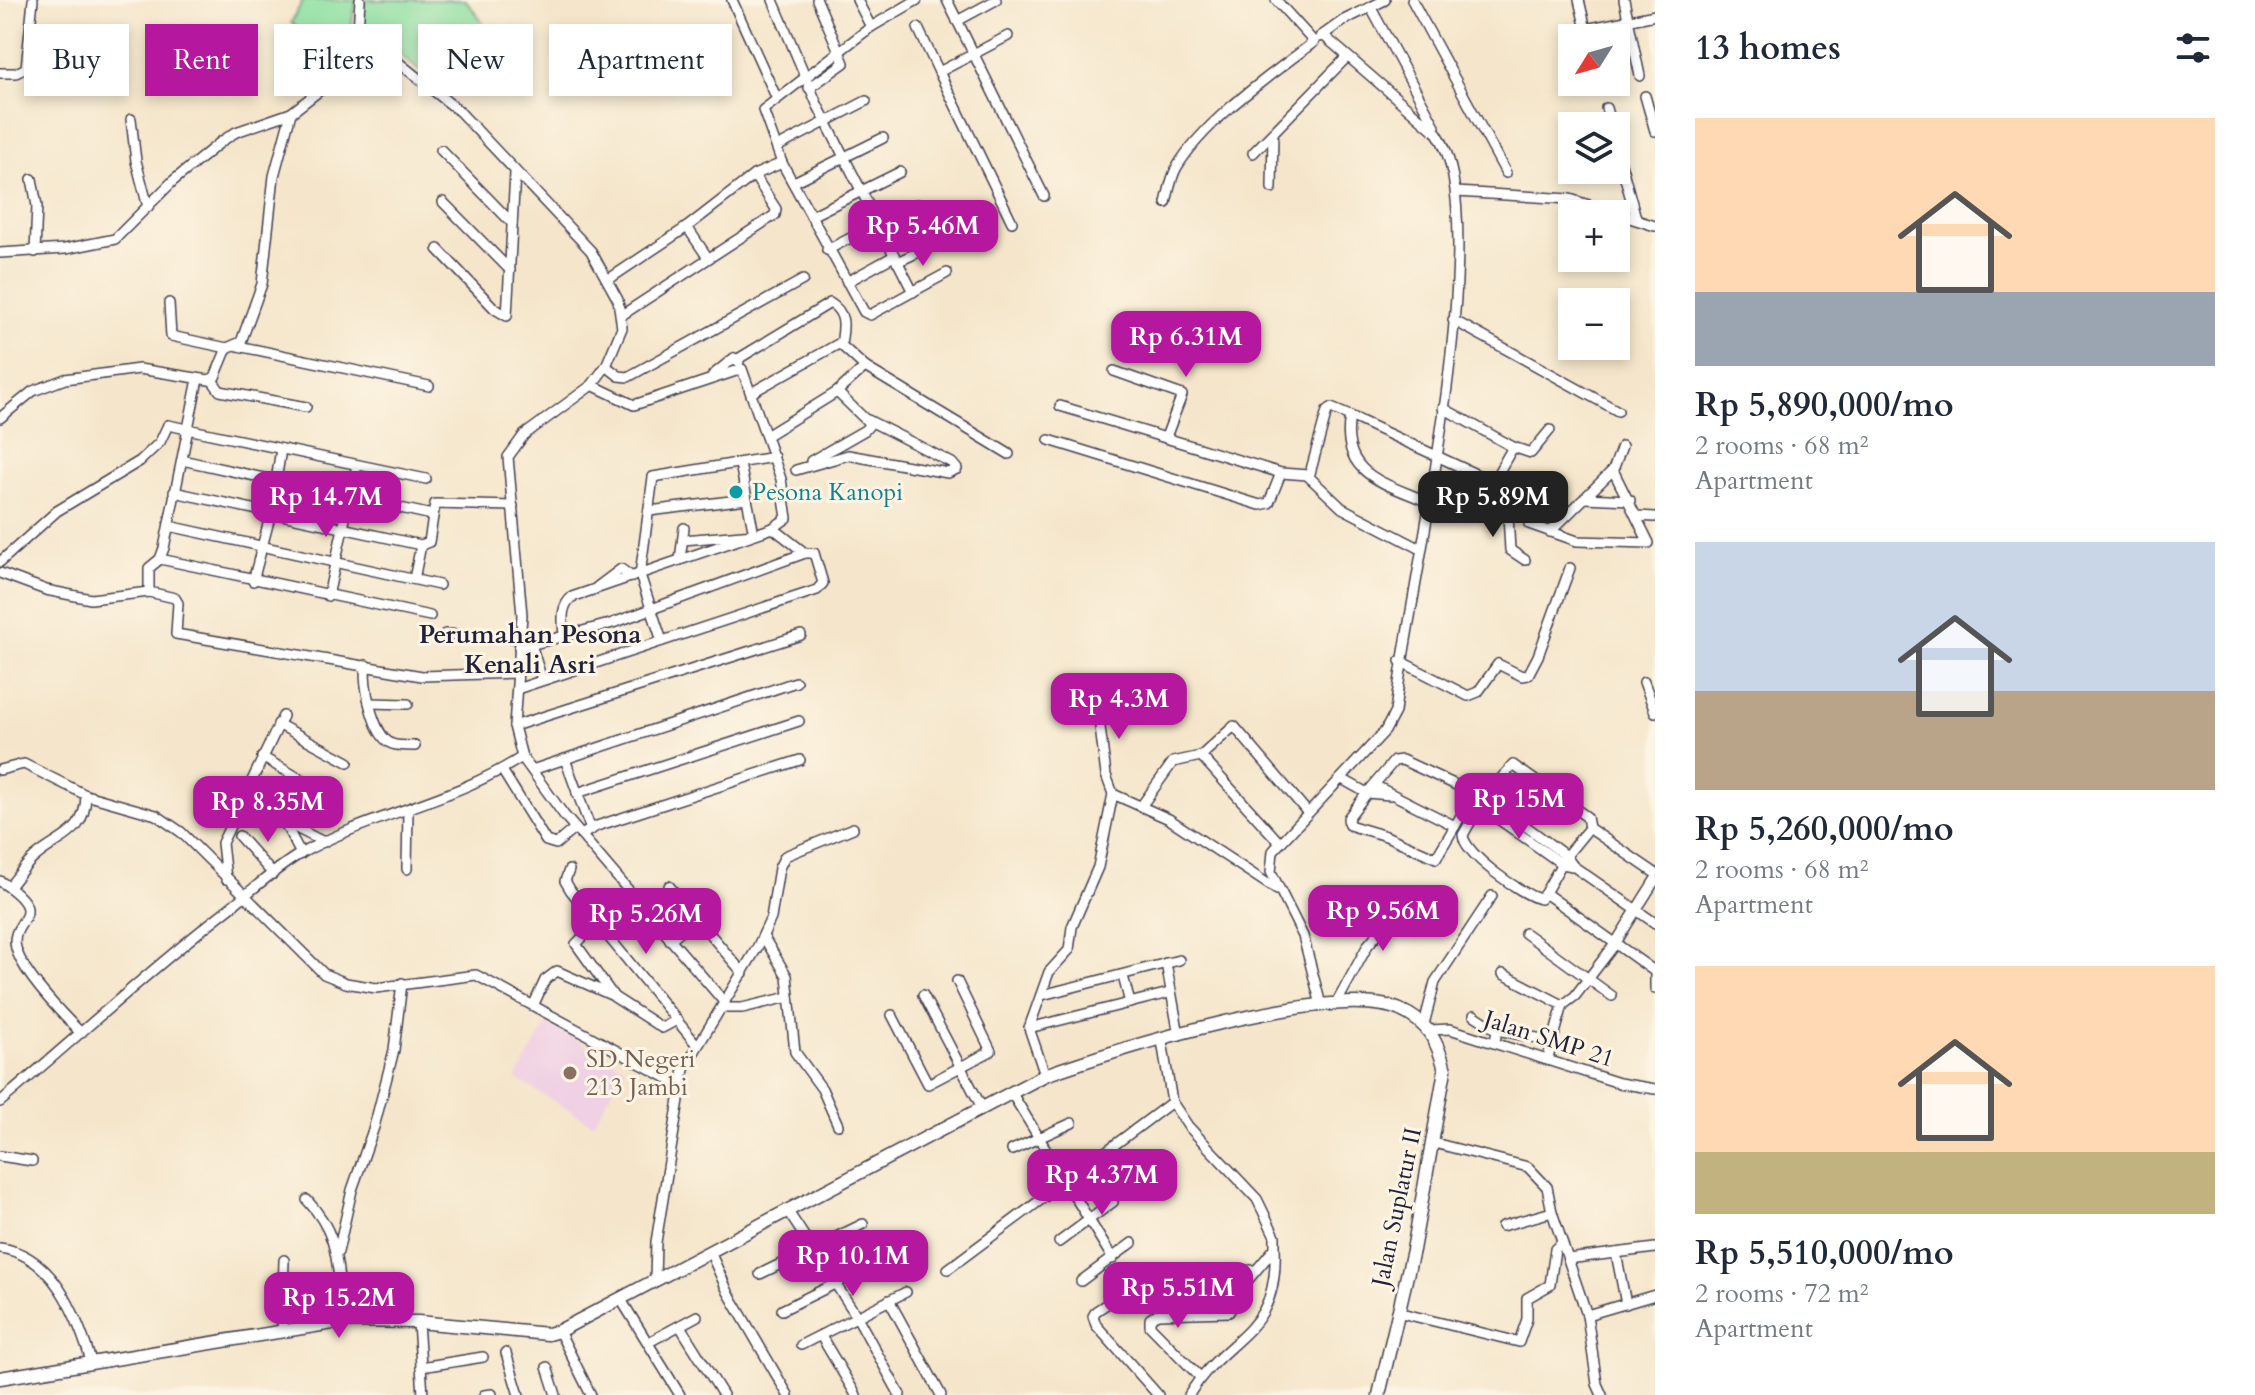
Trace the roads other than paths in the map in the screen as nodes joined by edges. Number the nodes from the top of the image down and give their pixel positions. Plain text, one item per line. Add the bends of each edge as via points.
1 (33, 0) edge
2 (360, 0) edge
3 (732, 0) edge
4 (773, 0) edge
5 (817, 0) edge
6 (857, 0) edge
7 (917, 0) edge
8 (947, 0) edge
9 (996, 0) edge
10 (1276, 0) edge
11 (1385, 0) edge
12 (1412, 0) edge
13 (1579, 0) edge
14 (1624, 0) edge
15 (1371, 8) junction
16 (1655, 15) edge
17 (1628, 20) junction
18 (957, 21) junction
19 (358, 24) edge
20 (1585, 24) edge
21 (1616, 24) edge
22 (871, 27) junction
23 (918, 28) dead end
24 (1323, 35) junction
25 (1008, 36) dead end
26 (1314, 42) junction
27 (840, 51) junction
28 (973, 54) junction
29 (1347, 57) junction
30 (402, 67) edge
31 (939, 72) junction
32 (0, 73) edge
33 (1640, 76) dead end
34 (808, 84) junction
35 (311, 96) edge
36 (1645, 96) dead end
37 (777, 99) junction
38 (866, 101) dead end
39 (1606, 108) dead end
40 (1607, 112) edge
41 (291, 113) junction
42 (131, 119) dead end
43 (825, 121) junction
44 (1655, 129) edge
45 (1273, 133) junction
46 (883, 138) dead end
47 (1444, 143) junction
48 (777, 147) junction
49 (441, 150) dead end
50 (1253, 153) dead end
51 (842, 155) junction
52 (782, 163) junction
53 (900, 172) dead end
54 (515, 173) junction
55 (1506, 173) dead end
56 (754, 175) junction
57 (32, 179) dead end
58 (794, 182) junction
59 (1627, 184) edge
60 (1272, 188) dead end
61 (860, 190) junction
62 (1456, 192) junction
63 (1044, 196) dead end
64 (443, 202) dead end
65 (1166, 203) dead end
66 (917, 204) dead end
67 (148, 207) junction
68 (811, 216) junction
69 (1636, 218) junction
70 (1012, 222) dead end
71 (512, 223) junction
72 (877, 223) junction
73 (1655, 226) edge
74 (687, 227) junction
75 (936, 244) dead end
76 (438, 249) dead end
77 (827, 250) junction
78 (35, 252) junction
79 (0, 253) edge
80 (708, 258) junction
81 (896, 259) junction
82 (510, 270) junction
83 (947, 273) dead end
84 (609, 279) junction
85 (803, 280) dead end
86 (847, 282) junction
87 (913, 292) junction
88 (169, 303) dead end
89 (622, 315) junction
90 (1453, 320) junction
91 (840, 343) junction
92 (238, 346) junction
93 (227, 348) junction
94 (740, 364) junction
95 (606, 366) junction
96 (865, 367) junction
97 (1114, 371) dead end
98 (198, 379) junction
99 (212, 380) junction
100 (592, 385) junction
101 (429, 386) dead end
102 (837, 392) junction
103 (751, 393) junction
104 (1060, 406) dead end
105 (306, 407) dead end
106 (1443, 408) junction
107 (1618, 411) dead end
108 (1350, 416) junction
109 (0, 418) edge
110 (868, 420) junction
111 (189, 430) junction
112 (1550, 430) dead end
113 (766, 436) junction
114 (1166, 437) junction
115 (1049, 440) dead end
116 (1622, 446) dead end
117 (1513, 447) junction
118 (281, 449) junction
119 (1436, 453) junction
120 (1009, 454) dead end
121 (774, 457) junction
122 (182, 460) junction
123 (740, 464) junction
124 (357, 465) junction
125 (796, 470) junction
126 (1613, 470) junction
127 (1281, 473) junction
128 (1308, 475) junction
129 (277, 478) junction
130 (426, 479) dead end
131 (781, 479) junction
132 (1493, 482) junction
133 (174, 492) junction
134 (351, 494) junction
135 (1585, 498) junction
136 (747, 499) junction
137 (1630, 500) junction
138 (1428, 502) junction
139 (513, 506) junction
140 (649, 511) junction
141 (271, 513) junction
142 (432, 515) junction
143 (1637, 516) junction
144 (1655, 517) edge
145 (1529, 524) dead end
146 (169, 526) junction
147 (345, 526) junction
148 (684, 528) dead end
149 (773, 528) junction
150 (1550, 532) junction
151 (754, 534) junction
152 (683, 540) junction
153 (260, 544) junction
154 (421, 545) junction
155 (1421, 549) junction
156 (805, 553) junction
157 (160, 559) junction
158 (680, 560) junction
159 (1525, 560) dead end
160 (338, 561) junction
161 (0, 562) edge
162 (1570, 568) dead end
163 (0, 573) edge
164 (636, 576) junction
165 (414, 579) junction
166 (253, 581) junction
167 (439, 585) dead end
168 (149, 592) junction
169 (328, 596) junction
170 (650, 610) junction
171 (430, 616) dead end
172 (445, 634) dead end
173 (801, 635) dead end
174 (564, 636) junction
175 (662, 641) junction
176 (520, 643) junction
177 (531, 644) junction
178 (1400, 661) junction
179 (366, 665) junction
180 (517, 673) junction
181 (542, 680) junction
182 (796, 682) dead end
183 (1644, 682) dead end
184 (517, 689) junction
185 (1096, 695) dead end
186 (369, 703) junction
187 (408, 704) dead end
188 (1655, 712) edge
189 (799, 721) dead end
190 (514, 726) junction
191 (415, 746) dead end
192 (1201, 756) junction
193 (262, 757) junction
194 (522, 757) junction
195 (565, 759) junction
196 (800, 760) dead end
197 (348, 762) dead end
198 (0, 770) edge
199 (502, 770) junction
200 (532, 770) junction
201 (1342, 779) junction
202 (1371, 789) junction
203 (577, 793) junction
204 (1113, 794) junction
205 (86, 795) junction
206 (1485, 796) junction
207 (242, 798) junction
208 (335, 799) dead end
209 (1142, 805) junction
210 (1480, 806) junction
211 (408, 811) junction
212 (1308, 813) junction
213 (284, 822) junction
214 (1455, 826) junction
215 (853, 828) dead end
216 (1589, 828) junction
217 (583, 831) junction
218 (239, 836) dead end
219 (1278, 841) junction
220 (324, 842) junction
221 (301, 854) junction
222 (1564, 860) junction
223 (407, 869) dead end
224 (569, 870) dead end
225 (1655, 873) edge
226 (273, 874) junction
227 (226, 879) junction
228 (1655, 880) edge
229 (0, 881) edge
230 (669, 886) dead end
231 (9, 887) junction
232 (1277, 890) junction
233 (629, 891) junction
234 (1414, 891) dead end
235 (1545, 893) junction
236 (1492, 896) dead end
237 (243, 897) junction
238 (1636, 909) junction
239 (695, 918) junction
240 (596, 922) junction
241 (1655, 923) edge
242 (1525, 933) dead end
243 (763, 936) junction
244 (670, 940) junction
245 (1615, 944) junction
246 (1179, 960) dead end
247 (1166, 963) junction
248 (1655, 970) edge
249 (743, 973) junction
250 (1503, 974) dead end
251 (1123, 976) junction
252 (1587, 978) junction
253 (957, 981) dead end
254 (402, 983) junction
255 (1655, 989) edge
256 (1169, 993) junction
257 (923, 995) dead end
258 (1042, 995) junction
259 (1612, 996) dead end
260 (614, 997) junction
261 (789, 997) junction
262 (1130, 1003) junction
263 (534, 1004) junction
264 (1336, 1004) junction
265 (723, 1005) junction
266 (1321, 1005) junction
267 (1563, 1005) junction
268 (892, 1015) dead end
269 (1474, 1015) dead end
270 (677, 1020) junction
271 (1427, 1027) junction
272 (1029, 1028) junction
273 (1497, 1030) junction
274 (81, 1033) junction
275 (1179, 1035) junction
276 (1162, 1041) junction
277 (1552, 1041) junction
278 (1495, 1042) junction
279 (697, 1045) junction
280 (1548, 1058) junction
281 (960, 1066) junction
282 (1045, 1075) junction
283 (680, 1085) junction
284 (1655, 1089) edge
285 (1011, 1092) junction
286 (0, 1102) edge
287 (1172, 1102) junction
288 (981, 1106) junction
289 (1072, 1123) dead end
290 (838, 1125) dead end
291 (1039, 1136) junction
292 (1434, 1143) junction
293 (1012, 1150) dead end
294 (0, 1156) edge
295 (32, 1161) dead end
296 (1067, 1182) junction
297 (307, 1200) dead end
298 (1113, 1202) dead end
299 (787, 1210) junction
300 (1552, 1212) junction
301 (1087, 1220) junction
302 (863, 1224) dead end
303 (1502, 1226) dead end
304 (1059, 1242) dead end
305 (1132, 1243) dead end
306 (1562, 1243) junction
307 (0, 1248) edge
308 (812, 1248) junction
309 (1275, 1248) junction
310 (1655, 1248) edge
311 (338, 1252) junction
312 (1616, 1253) junction
313 (711, 1254) junction
314 (887, 1258) dead end
315 (1568, 1259) junction
316 (284, 1260) dead end
317 (1111, 1260) junction
318 (948, 1269) dead end
319 (1255, 1270) junction
320 (760, 1274) dead end
321 (655, 1280) junction
322 (1081, 1281) dead end
323 (834, 1283) junction
324 (906, 1292) dead end
325 (1655, 1295) edge
326 (620, 1298) junction
327 (889, 1300) junction
328 (1626, 1304) junction
329 (782, 1310) dead end
330 (1397, 1312) junction
331 (856, 1315) junction
332 (1587, 1315) junction
333 (697, 1316) dead end
334 (345, 1321) junction
335 (418, 1322) junction
336 (680, 1326) junction
337 (559, 1331) junction
338 (282, 1333) junction
339 (821, 1336) junction
340 (649, 1342) junction
341 (801, 1345) dead end
342 (506, 1353) dead end
343 (483, 1357) dead end
344 (91, 1361) junction
345 (421, 1367) junction
346 (547, 1367) dead end
347 (1200, 1377) junction
348 (0, 1378) edge
349 (423, 1395) edge
350 (519, 1395) edge
351 (556, 1395) edge
352 (591, 1395) edge
353 (680, 1395) edge
354 (723, 1395) edge
355 (788, 1395) edge
356 (856, 1395) edge
357 (900, 1395) edge
358 (941, 1395) edge
359 (1158, 1395) edge
360 (1189, 1395) edge
361 (1379, 1395) edge
362 (1602, 1395) edge

1 - 32 street via 26,68
2 - 19 street
3 - 37 street
4 - 34 street
5 - 27 street
6 - 22 street
7 - 22 street
8 - 18 street
9 - 18 street
10 - 26 street
11 - 15 street
12 - 55 street
13 - 20 street
14 - 17 street
15 - 24 street
15 - 47 street
16 - 17 street
17 - 21 street
17 - 33 street
18 - 28 street
22 - 27 street
23 - 31 street
24 - 26 street
24 - 29 street
25 - 28 street
26 - 65 street via 1186,154 1175,170
27 - 34 street via 843,65
28 - 31 street
28 - 63 street
29 - 45 street
29 - 47 street via 1427,122
30 - 54 street via 443,95
31 - 70 street
34 - 37 street
34 - 43 street
35 - 41 street
36 - 44 street
37 - 48 street via 763,110
38 - 43 street
39 - 40 street
41 - 67 street via 236,132
41 - 92 street via 274,176 262,284
42 - 67 street
43 - 48 street
43 - 51 street
45 - 50 street
45 - 60 street
46 - 51 street
47 - 62 street
48 - 52 street
49 - 71 street
51 - 58 street
51 - 61 street
52 - 56 street
52 - 58 street
53 - 61 street
54 - 71 street
54 - 84 street via 591,251
56 - 74 street
56 - 80 street via 775,215
57 - 78 street
58 - 68 street
59 - 69 street
61 - 68 street
61 - 72 street
62 - 69 street via 1570,199
62 - 90 street
64 - 82 street
66 - 72 street
67 - 78 street via 111,241
68 - 77 street
69 - 73 street
71 - 82 street
72 - 77 street
72 - 81 street
74 - 80 street
74 - 84 street
75 - 81 street
76 - 82 street via 507,316
77 - 86 street
78 - 79 street
80 - 89 street
81 - 86 street
81 - 87 street
83 - 87 street
84 - 89 street
85 - 95 street via 628,377
86 - 87 street via 870,315
88 - 93 street via 171,336
89 - 95 street
90 - 106 street
90 - 107 street
91 - 94 street via 846,327 830,303
91 - 96 street
91 - 103 street
92 - 93 street
92 - 101 street
93 - 99 street
94 - 100 street via 634,405
94 - 103 street
95 - 100 street
96 - 102 street
96 - 120 street
97 - 114 street via 1182,395
98 - 99 street
98 - 109 street via 139,369 49,382
98 - 111 street
99 - 105 street via 220,391
100 - 139 street via 511,450
102 - 110 street
102 - 113 street
103 - 113 street
104 - 114 street
106 - 117 street
106 - 119 street
108 - 119 street
108 - 128 street via 1327,411
108 - 138 street via 1355,462 1374,478
110 - 125 street via 865,430
110 - 125 street via 957,469 948,473 848,455
111 - 118 street
111 - 122 street
111 - 161 street via 167,426 160,442 140,461 57,511
112 - 117 street via 1531,453
113 - 121 street
114 - 127 street
115 - 127 street via 1260,505 1272,498
116 - 126 street
117 - 132 street
118 - 124 street
118 - 129 street
119 - 132 street
119 - 138 street
121 - 123 street
121 - 131 street
122 - 129 street
122 - 133 street
123 - 136 street
123 - 140 street via 655,476
124 - 130 street
124 - 134 street
125 - 131 street
126 - 135 street
126 - 137 street
127 - 128 street
128 - 155 street via 1342,508
129 - 134 street
129 - 141 street
131 - 149 street via 787,518
132 - 159 street via 1507,498 1510,550
133 - 141 street
133 - 146 street
134 - 142 street
134 - 147 street
135 - 137 street
135 - 150 street
136 - 140 street
136 - 151 street
137 - 143 street
138 - 155 street
139 - 142 street via 440,502
139 - 176 street
140 - 164 street
141 - 147 street
141 - 153 street
142 - 154 street via 429,542
143 - 144 street
143 - 150 street via 1649,543 1577,541
145 - 150 street
146 - 153 street
146 - 157 street
147 - 154 street
147 - 160 street
148 - 152 street
149 - 151 street
149 - 156 street
151 - 152 street
151 - 158 street
152 - 158 street
153 - 160 street
153 - 166 street
154 - 165 street
155 - 178 street
156 - 170 street
156 - 175 street via 817,556 821,587
157 - 166 street
157 - 168 street via 149,568
158 - 164 street
160 - 165 street
160 - 169 street
162 - 178 street via 1528,675 1498,664 1478,692 1468,696
163 - 168 street via 91,599
164 - 170 street
164 - 174 street via 621,569 594,590 566,602
165 - 167 street
166 - 169 street
168 - 179 street via 175,598 178,635
169 - 171 street
170 - 174 street
170 - 175 street
172 - 176 street
173 - 190 street
174 - 177 street
175 - 181 street
176 - 177 street
176 - 180 street
177 - 181 street
178 - 201 street via 1391,722
179 - 180 street via 422,676
179 - 186 street via 363,680
180 - 184 street
181 - 184 street
182 - 195 street
183 - 188 street
184 - 190 street
185 - 204 street
186 - 187 street
186 - 191 street via 382,737 392,745
189 - 203 street
190 - 194 street
192 - 209 street via 1173,762
192 - 212 street via 1236,727
192 - 219 street
193 - 197 street via 280,720
193 - 207 street
193 - 208 street
194 - 199 street
194 - 200 street
195 - 200 street
195 - 203 street
196 - 217 street
198 - 205 street via 24,764
199 - 211 street
199 - 217 street via 546,841 556,844
200 - 217 street
201 - 202 street
201 - 212 street
202 - 214 street
202 - 214 street via 1396,759 1469,791 1472,797
202 - 214 street via 1348,818 1356,829 1436,858
203 - 217 street
204 - 209 street
204 - 258 street via 1098,867 1072,927 1069,950 1049,972
205 - 227 street via 156,815 181,832
205 - 231 street via 79,826 31,860
206 - 210 street
206 - 216 street via 1513,765 1587,817
206 - 222 street
207 - 213 street
207 - 227 street via 222,843
209 - 232 street via 1216,846
210 - 222 street
210 - 235 street via 1463,835 1466,848 1532,897 1540,899
211 - 220 street
211 - 223 street
212 - 219 street
213 - 220 street
213 - 221 street
215 - 243 street via 785,856
216 - 222 street
216 - 225 street
217 - 233 street
218 - 226 street
219 - 232 street via 1271,860
220 - 221 street
221 - 226 street
222 - 235 street
222 - 238 street
224 - 240 street via 565,881
226 - 237 street
227 - 237 street
228 - 238 street
229 - 231 street
230 - 239 street
231 - 274 street via 24,898 27,910 15,943 19,954 50,1002
232 - 266 street via 1303,936
233 - 240 street
233 - 244 street
234 - 264 street via 1368,945
235 - 245 street
236 - 271 street via 1435,982
237 - 254 street via 324,974 376,988
237 - 274 street
238 - 241 street
238 - 245 street
239 - 244 street
239 - 249 street
240 - 260 street via 576,944
240 - 270 street
242 - 252 street
243 - 249 street
243 - 261 street via 787,976
244 - 265 street
245 - 248 street
245 - 252 street
246 - 247 street
247 - 251 street
247 - 256 street
248 - 255 street
249 - 265 street
250 - 267 street
251 - 258 street
251 - 262 street
252 - 259 street
252 - 267 street
253 - 281 street via 991,1051
254 - 263 street via 476,975
254 - 311 street via 394,1050
256 - 262 street
256 - 275 street
257 - 281 street
258 - 272 street
260 - 263 street via 557,971 545,980
260 - 270 street via 662,1028
261 - 265 street via 742,1008
261 - 290 street via 795,1052 822,1089
262 - 272 street
263 - 283 street
264 - 266 street
264 - 271 street via 1399,1009
265 - 279 street
266 - 275 street
267 - 277 street
268 - 281 street via 928,1084
269 - 273 street
270 - 279 street
271 - 278 street, Jalan SMP 21
271 - 292 street, Jalan Suplatur II via 1445,1070
272 - 282 street
273 - 277 street
273 - 278 street
274 - 286 street
275 - 276 street
276 - 282 street via 1106,1053
276 - 287 street
277 - 280 street
278 - 280 street, Jalan SMP 21
279 - 283 street
280 - 284 street, Jalan SMP 21 via 1619,1083
281 - 288 street
282 - 285 street
283 - 321 street
285 - 288 street
285 - 291 street
287 - 296 street
287 - 309 street via 1257,1199 1270,1220
288 - 299 street
289 - 291 street
291 - 293 street
291 - 296 street
292 - 300 street via 1528,1167 1547,1187
292 - 330 street, Jalan Suplatur II
294 - 295 street
296 - 301 street
296 - 318 street
297 - 311 street via 327,1224
298 - 301 street
299 - 308 street
299 - 313 street
300 - 303 street
300 - 306 street
301 - 304 street
301 - 317 street
302 - 308 street
305 - 317 street
306 - 315 street
306 - 330 street via 1555,1249 1550,1285 1527,1298 1519,1342
307 - 344 street via 38,1264 56,1285 78,1318
308 - 320 street
308 - 323 street
309 - 319 street
309 - 347 street via 1272,1298 1263,1316
310 - 312 street
311 - 334 street
312 - 315 street
312 - 328 street
313 - 321 street
313 - 355 street
314 - 323 street
315 - 332 street
316 - 338 street
317 - 322 street
319 - 347 street via 1229,1312 1157,1314 1150,1319 1150,1326
319 - 359 street via 1153,1274 1096,1311 1096,1325
321 - 326 street
323 - 329 street
323 - 331 street
324 - 327 street
325 - 328 street
326 - 337 street
326 - 340 street
327 - 331 street
327 - 358 street
328 - 332 street
330 - 361 street, Jalan Suplatur II
331 - 339 street
331 - 357 street
332 - 362 street
333 - 336 street
334 - 335 street
334 - 338 street
335 - 337 street
335 - 345 street
336 - 340 street
336 - 354 street
337 - 352 street
338 - 344 street
339 - 341 street
339 - 356 street
340 - 353 street
342 - 350 street
343 - 345 street
344 - 348 street
345 - 349 street
346 - 351 street
347 - 360 street

